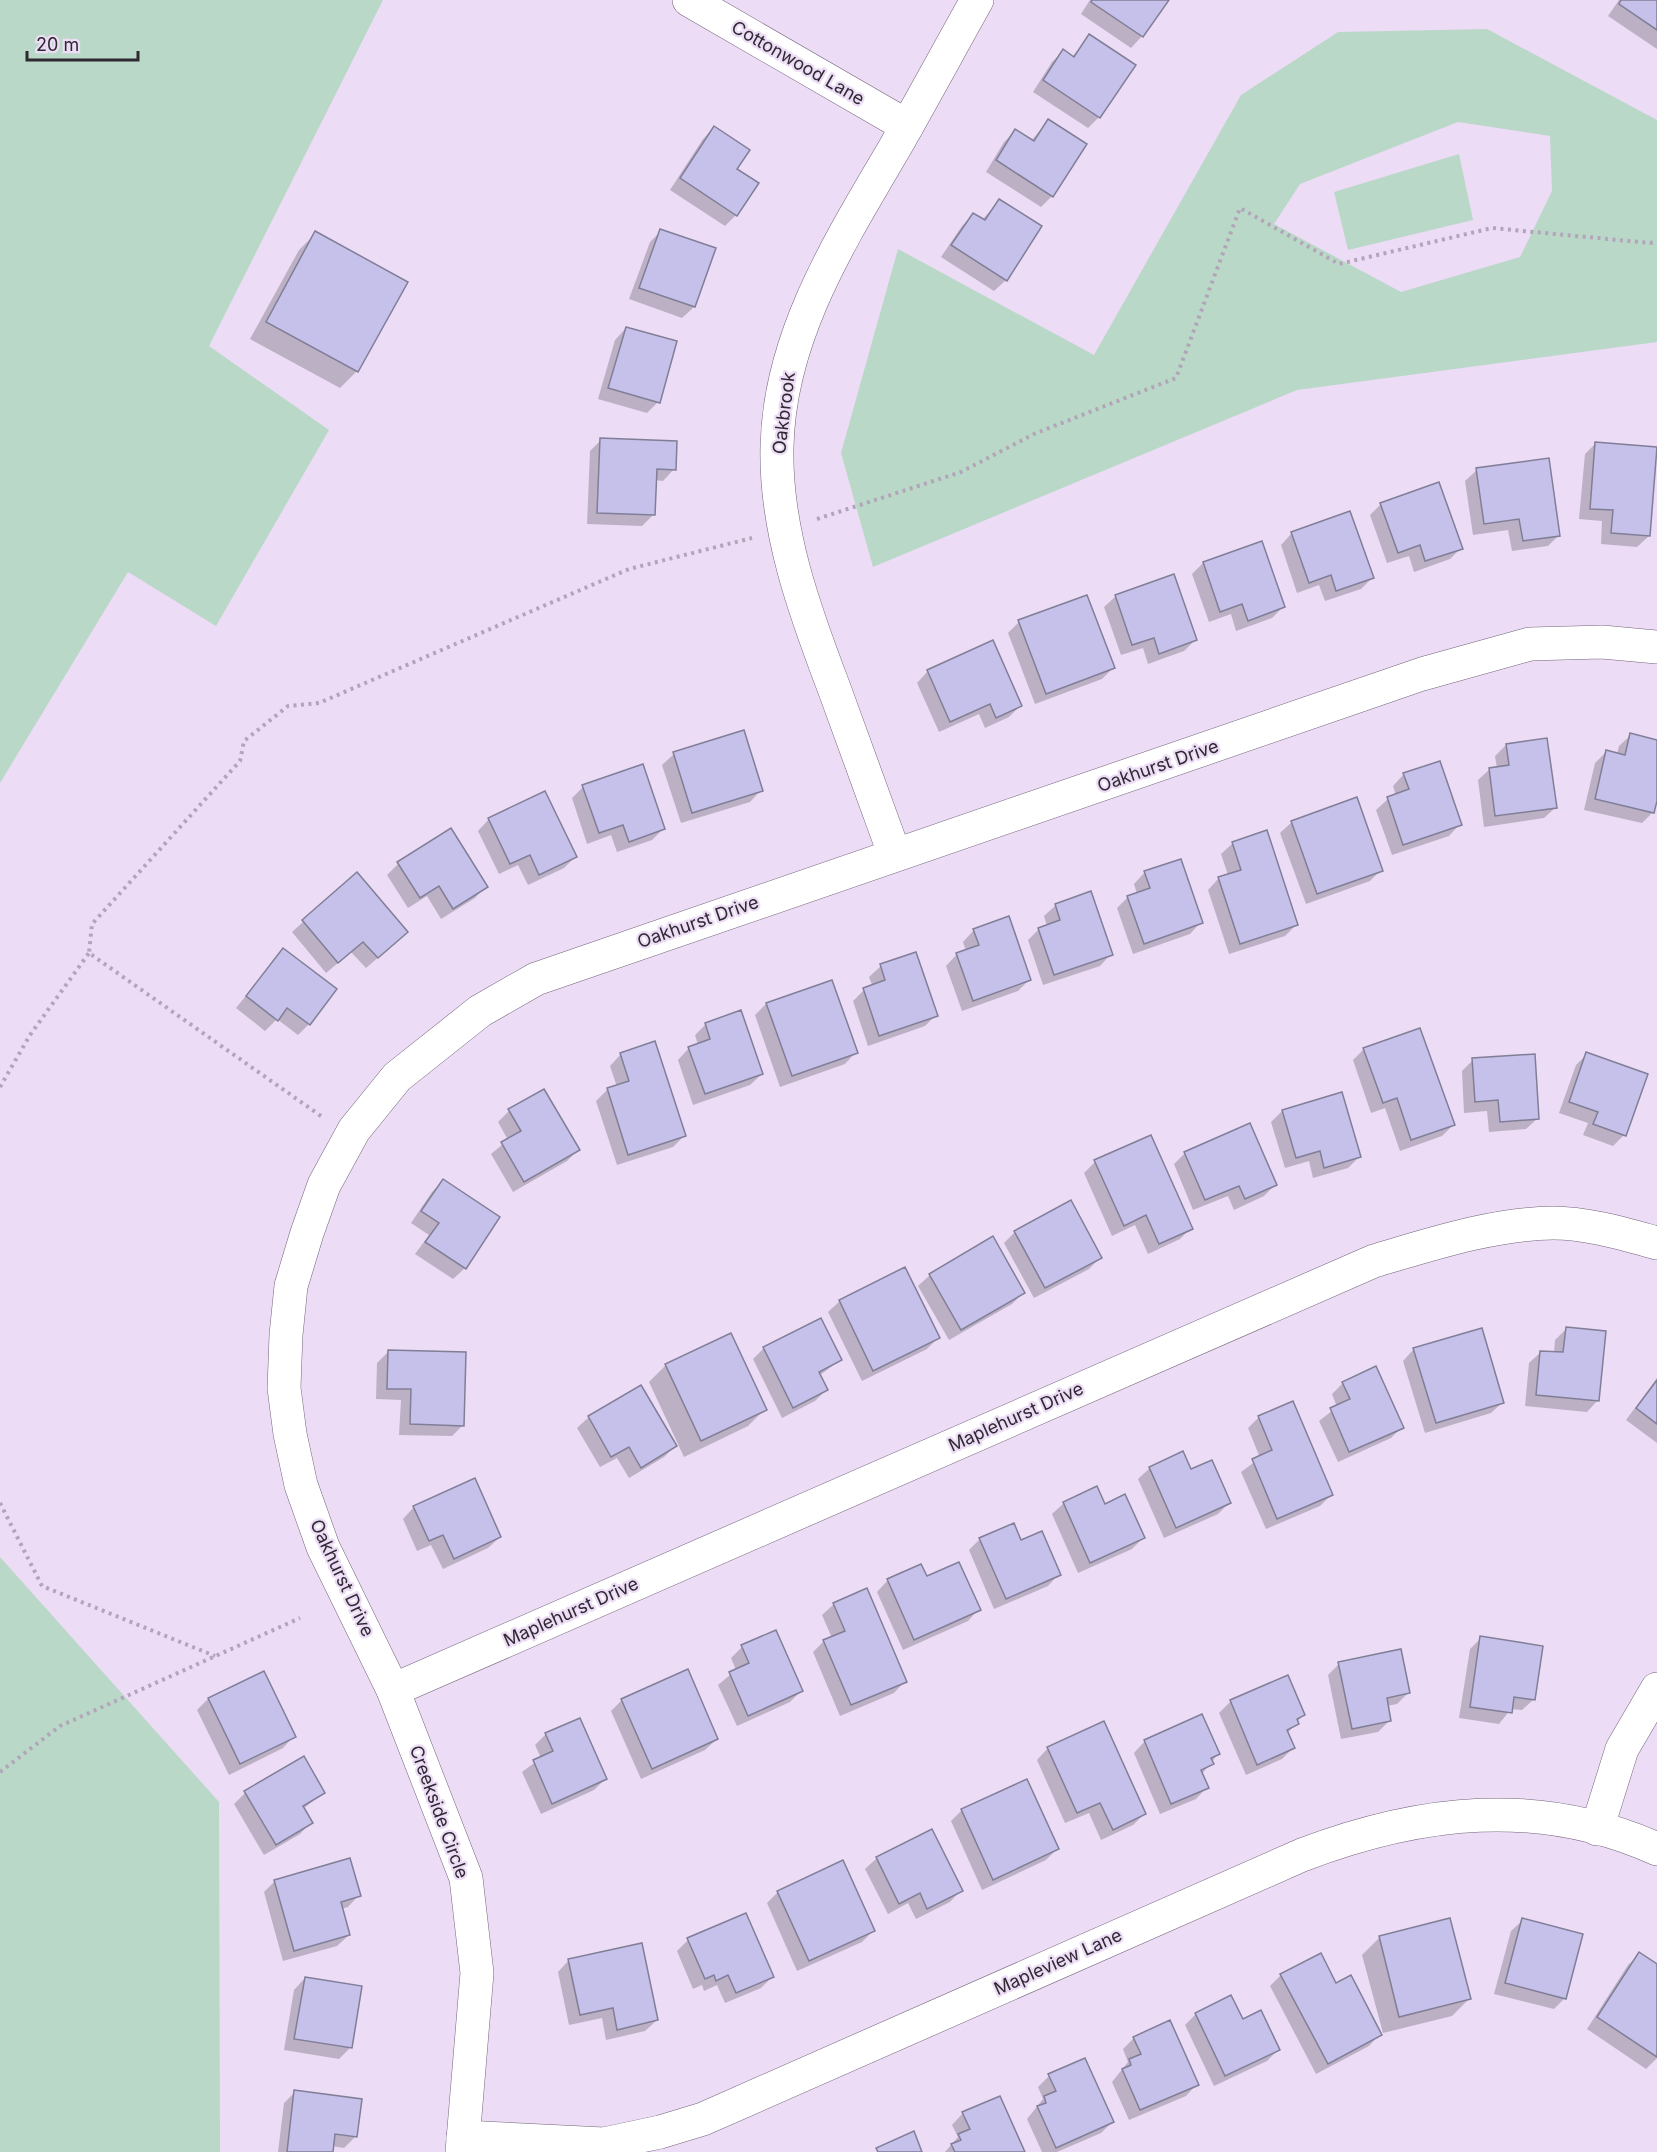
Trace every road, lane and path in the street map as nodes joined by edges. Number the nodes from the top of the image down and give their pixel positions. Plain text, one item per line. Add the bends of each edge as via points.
1 (689, 0) edge
2 (977, 0) edge
3 (907, 126) junction
4 (1657, 647) edge
5 (894, 853) junction
6 (89, 953) dead end
7 (0, 1087) edge
8 (1657, 1243) edge
9 (0, 1503) edge
10 (300, 1618) dead end
11 (215, 1656) junction
12 (1657, 1689) edge
13 (393, 1690) junction
14 (0, 1772) edge
15 (1597, 1829) junction
16 (1657, 1850) edge
17 (463, 2144) edge

1 - 3 street, Cottonwood Lane
2 - 3 street, Oakbrook
3 - 5 street, Oakbrook via 834,253 798,334 783,393 777,447 788,549 813,631
4 - 5 street, Oakhurst Drive via 1602,642 1530,644 1422,674 1014,816
5 - 13 street, Oakhurst Drive via 536,979 480,1011 397,1077 354,1130 324,1185 291,1286 284,1388 301,1485 323,1547
6 - 7 path via 30,1035
8 - 13 street, Maplehurst Drive via 1622,1233 1554,1223 1473,1233 1374,1261
9 - 11 path via 42,1586
10 - 11 path
11 - 14 path via 60,1726
12 - 15 street via 1622,1749
13 - 17 street, Creekside Circle via 466,1878 477,1973
15 - 16 street, Mapleview Lane
15 - 17 street, Mapleview Lane via 1550,1819 1466,1814 1406,1822 1352,1836 703,2119 604,2144

